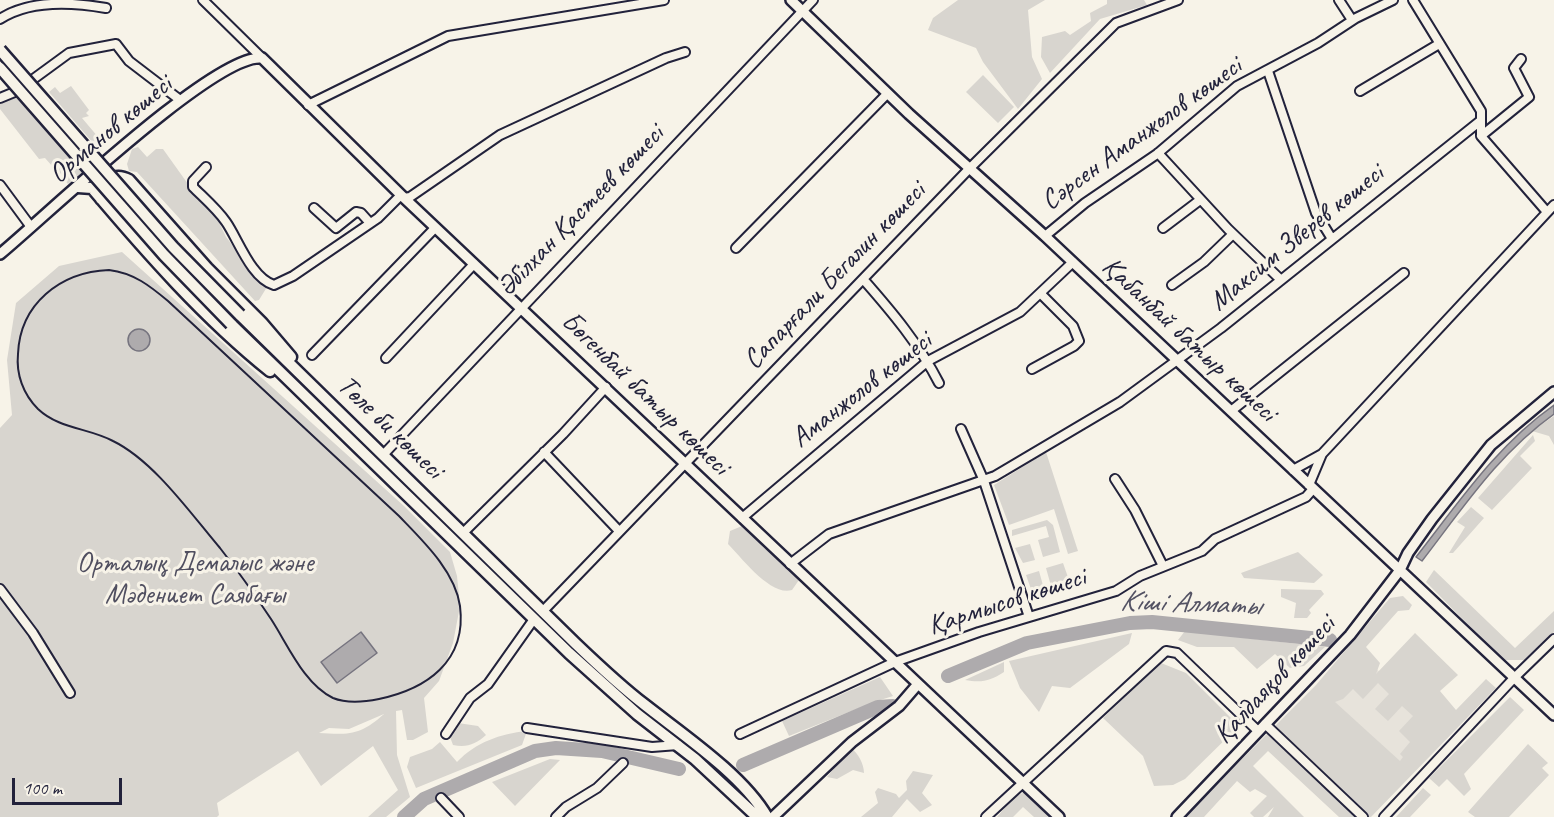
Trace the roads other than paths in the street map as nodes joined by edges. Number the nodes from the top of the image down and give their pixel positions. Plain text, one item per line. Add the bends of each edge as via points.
1 (203, 0) edge
2 (664, 0) edge
3 (791, 0) edge
4 (813, 0) edge
5 (1178, 0) edge
6 (1340, 0) edge
7 (1393, 0) edge
8 (1413, 0) edge
9 (106, 8) dead end
10 (802, 10) junction
11 (0, 19) edge
12 (1352, 20) junction
13 (1439, 44) junction
14 (0, 50) edge
15 (685, 52) dead end
16 (262, 58) junction
17 (1521, 59) dead end
18 (0, 68) edge
19 (1268, 71) junction
20 (1360, 91) dead end
21 (887, 94) junction
22 (0, 98) edge
23 (180, 100) junction
24 (308, 105) junction
25 (1479, 122) junction
26 (1481, 136) junction
27 (1158, 153) junction
28 (206, 167) dead end
29 (968, 170) junction
30 (0, 185) edge
31 (78, 187) junction
32 (403, 197) junction
33 (101, 199) junction
34 (1200, 200) junction
35 (1554, 205) edge
36 (314, 207) dead end
37 (1547, 212) junction
38 (369, 223) junction
39 (31, 227) junction
40 (435, 228) junction
41 (1163, 228) dead end
42 (1233, 234) junction
43 (1045, 236) junction
44 (1332, 239) junction
45 (736, 248) dead end
46 (0, 254) edge
47 (1073, 262) junction
48 (474, 264) junction
49 (1404, 273) dead end
50 (863, 279) junction
51 (1281, 280) junction
52 (1172, 285) dead end
53 (1041, 294) junction
54 (521, 307) junction
55 (312, 355) dead end
56 (386, 358) dead end
57 (1178, 360) junction
58 (928, 361) junction
59 (1032, 369) dead end
60 (939, 383) dead end
61 (312, 386) junction
62 (606, 387) junction
63 (1554, 392) edge
64 (304, 396) junction
65 (1231, 411) junction
66 (961, 429) dead end
67 (544, 452) junction
68 (1322, 454) junction
69 (383, 455) junction
70 (686, 463) junction
71 (1293, 470) junction
72 (1115, 479) dead end
73 (984, 481) junction
74 (1311, 487) junction
75 (742, 518) junction
76 (620, 531) junction
77 (463, 533) junction
78 (790, 564) junction
79 (1163, 566) junction
80 (1400, 570) junction
81 (0, 589) edge
82 (543, 611) junction
83 (1029, 617) junction
84 (534, 619) junction
85 (1552, 645) edge
86 (896, 662) junction
87 (1514, 678) junction
88 (918, 684) junction
89 (70, 693) dead end
90 (1554, 715) edge
91 (527, 728) dead end
92 (1261, 728) junction
93 (446, 734) dead end
94 (740, 734) dead end
95 (678, 745) junction
96 (623, 763) dead end
97 (1022, 782) junction
98 (441, 798) dead end
99 (459, 817) edge
100 (556, 817) edge
101 (762, 817) edge
102 (768, 817) edge
103 (773, 817) edge
104 (986, 817) edge
105 (1059, 817) edge
106 (1176, 817) edge
107 (1363, 817) edge
108 (1384, 817) edge

1 - 16 street, Бөгенбай батыр көшесі
2 - 24 street via 448,36
3 - 10 street, Қабанбай батыр көшесі
4 - 10 street, Әбілхан Қастеев көшесі
5 - 29 street, Сапарғали Бегалин көшесі via 1116,22
6 - 12 street
7 - 12 street, Сәрсен Аманжолов көшесі
8 - 13 street
9 - 11 street via 74,2 35,5
10 - 21 street, Қабанбай батыр көшесі
10 - 54 street, Әбілхан Қастеев көшесі
12 - 19 street, Сәрсен Аманжолов көшесі
13 - 20 street
13 - 25 street via 1481,111
14 - 61 main road, Төле би көшесі, bridge via 173,247
15 - 32 street via 500,135 410,197
16 - 23 street, Орманов көшесі via 242,61
16 - 24 street, Бөгенбай батыр көшесі
17 - 26 street via 1514,68 1529,97
18 - 64 main road, Төле би көшесі, bridge via 164,255
19 - 27 street, Сәрсен Аманжолов көшесі via 1237,87
19 - 44 street via 1316,213
21 - 29 street, Қабанбай батыр көшесі
21 - 45 street
22 - 23 street via 17,91 69,53 116,44 138,69
23 - 31 street, Орманов көшесі
24 - 32 street, Бөгенбай батыр көшесі
25 - 26 street
25 - 44 street, Максим Зверев көшесі
26 - 37 street
27 - 34 street
27 - 43 street, Сәрсен Аманжолов көшесі
28 - 38 street via 193,181 194,187 227,223 234,239 270,285 278,285
29 - 43 street, Қабанбай батыр көшесі
29 - 50 street, Сапарғали Бегалин көшесі
30 - 39 street
31 - 33 main road via 92,188
31 - 39 street, Орманов көшесі
32 - 38 street
32 - 40 street, Бөгенбай батыр көшесі
33 - 61 main road via 102,188 110,179 118,176 129,180 262,323
33 - 64 main road via 233,340
34 - 41 street
34 - 42 street
35 - 37 street
36 - 38 street via 336,228 356,212
37 - 68 street
39 - 46 street, Орманов көшесі
40 - 48 street, Бөгенбай батыр көшесі
40 - 55 street
42 - 51 street
42 - 52 street
43 - 47 street, Қабанбай батыр көшесі
44 - 51 street, Максим Зверев көшесі
47 - 53 street, Аманжолов көшесі
47 - 57 street, Қабанбай батыр көшесі
48 - 54 street, Бөгенбай батыр көшесі
48 - 56 street
49 - 65 street
50 - 58 street via 902,322
50 - 70 street, Сапарғали Бегалин көшесі
51 - 57 street, Максим Зверев көшесі
53 - 58 street, Аманжолов көшесі via 1013,316
53 - 59 street via 1073,326 1079,341
54 - 62 street, Бөгенбай батыр көшесі
54 - 69 street, Әбілхан Қастеев көшесі
57 - 65 street, Қабанбай батыр көшесі
57 - 73 street, Максим Зверев көшесі via 1120,402
58 - 60 street
58 - 75 street, Аманжолов көшесі
61 - 69 main road, Төле би көшесі
62 - 67 street
62 - 70 street, Бөгенбай батыр көшесі
63 - 80 street via 1491,445 1420,536
64 - 84 main road, Төле би көшесі
65 - 71 street, Қабанбай батыр көшесі
66 - 73 street
67 - 76 street
67 - 77 street
68 - 71 street
68 - 74 street
69 - 77 main road, Төле би көшесі
70 - 75 street, Бөгенбай батыр көшесі
70 - 76 street, Сапарғали Бегалин көшесі
71 - 74 street, Қабанбай батыр көшесі
72 - 79 street
73 - 78 street, Максим Зверев көшесі via 829,534
73 - 83 street
74 - 79 street, Қармысов көшесі via 1306,497 1215,539 1202,551
74 - 80 street, Қабанбай батыр көшесі
75 - 78 street, Бөгенбай батыр көшесі
76 - 82 street, Сапарғали Бегалин көшесі
77 - 82 main road, Төле би көшесі
78 - 86 street, Бөгенбай батыр көшесі
79 - 83 street, Қармысов көшесі via 1116,591
80 - 87 street, Қабанбай батыр көшесі
80 - 92 street, Қалдаяқов көшесі via 1350,635
81 - 89 street
82 - 102 main road, Төле би көшесі via 619,684 704,750 761,805
83 - 86 street, Қармысов көшесі
84 - 93 street
84 - 95 main road, Төле би көшесі via 611,692
85 - 87 street
86 - 88 street, Бөгенбай батыр көшесі
86 - 94 street, Қармысов көшесі
87 - 90 street, Қабанбай батыр көшесі
87 - 108 street
88 - 97 street, Бөгенбай батыр көшесі
88 - 103 street via 899,706 852,742
91 - 95 street via 652,747
92 - 97 street via 1171,651 1162,654
92 - 106 street, Қалдаяқов көшесі
92 - 107 street
95 - 101 main road, Төле би көшесі
96 - 100 street via 597,788
97 - 104 street
97 - 105 street, Бөгенбай батыр көшесі
98 - 99 street

